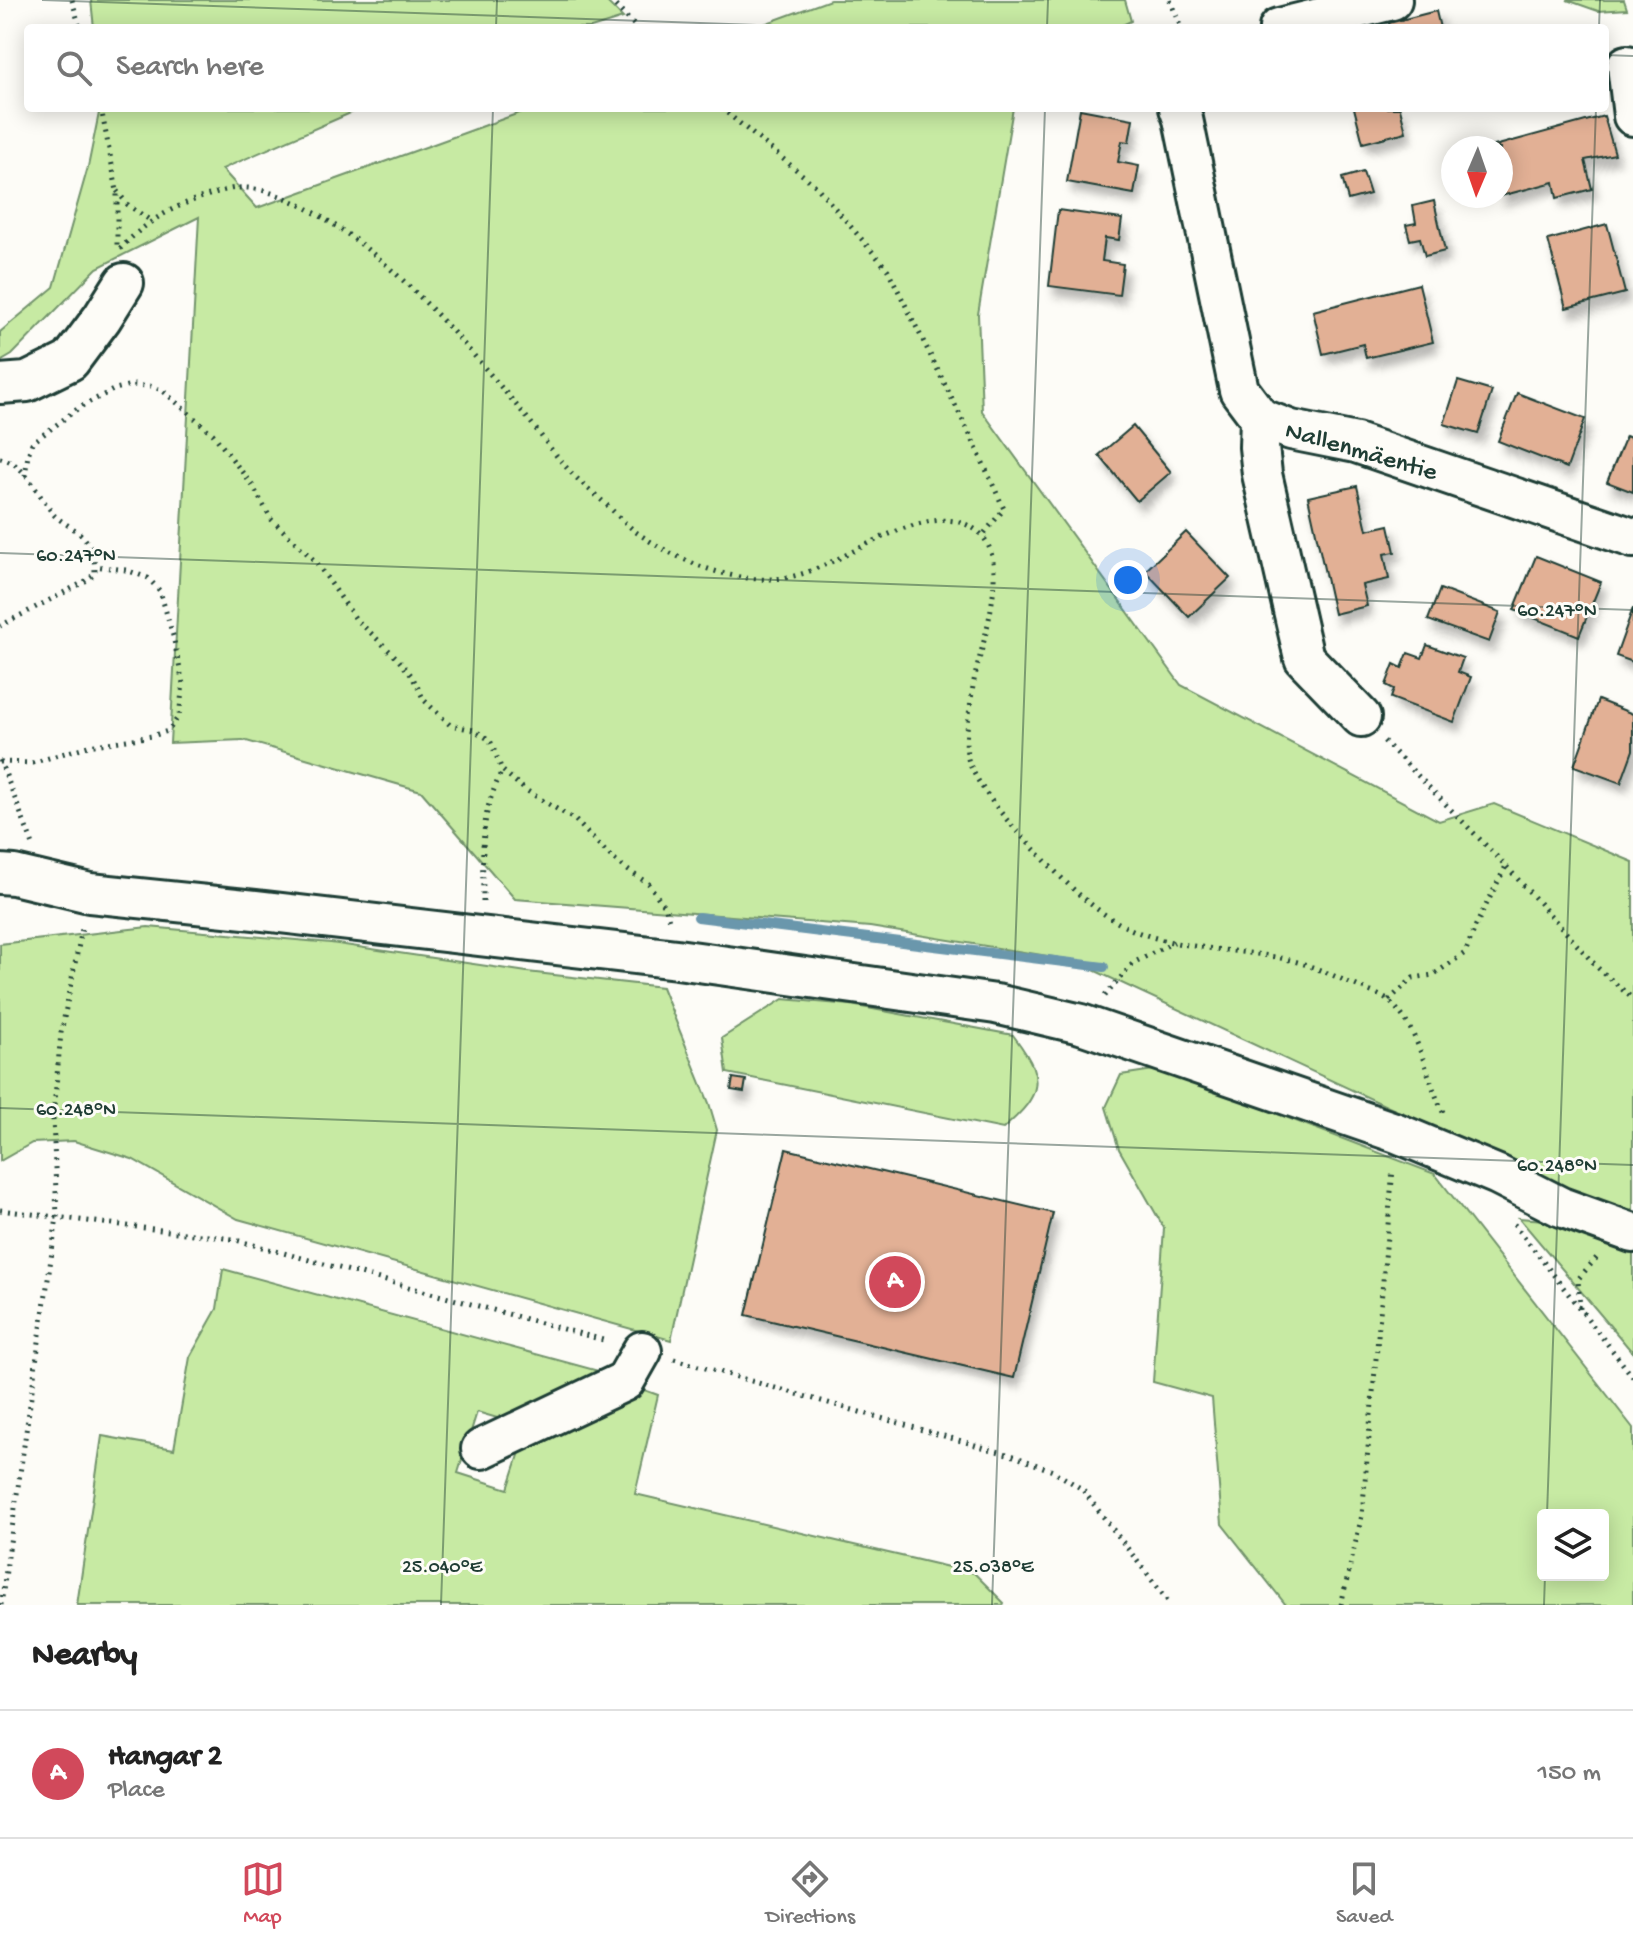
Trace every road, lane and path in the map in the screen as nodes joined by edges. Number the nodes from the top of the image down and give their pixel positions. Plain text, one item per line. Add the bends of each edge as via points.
1 (72, 0) edge
2 (610, 0) edge
3 (1170, 0) edge
4 (1392, 0) edge
5 (79, 24) edge
6 (633, 24) edge
7 (1179, 24) edge
8 (1294, 24) edge
9 (1627, 65) dead end
10 (102, 112) edge
11 (726, 112) edge
12 (1180, 112) edge
13 (1633, 116) edge
14 (117, 191) junction
15 (151, 221) junction
16 (124, 283) dead end
17 (0, 384) edge
18 (1260, 418) junction
19 (0, 458) edge
20 (25, 476) junction
21 (982, 536) junction
22 (1633, 538) edge
23 (95, 566) junction
24 (0, 626) edge
25 (1361, 717) joint
26 (0, 761) edge
27 (502, 770) junction
28 (34, 847) dead end
29 (1506, 866) junction
30 (0, 874) edge
31 (90, 893) junction
32 (483, 938) junction
33 (1174, 942) junction
34 (677, 959) junction
35 (1633, 999) edge
36 (1389, 1000) junction
37 (1081, 1024) junction
38 (1397, 1133) junction
39 (1469, 1163) junction
40 (0, 1210) edge
41 (1506, 1213) dead end
42 (57, 1217) junction
43 (1619, 1241) edge
44 (1580, 1309) junction
45 (642, 1351) junction
46 (1633, 1377) edge
47 (481, 1449) dead end
48 (1, 1605) edge
49 (1171, 1605) edge
50 (1341, 1605) edge

1 - 5 path
2 - 6 path
3 - 7 path
4 - 8 street
9 - 13 street
10 - 14 path
11 - 21 path via 816,186 888,270 1004,509
12 - 18 street, Nallenmäentie via 1239,390
14 - 15 path
14 - 15 path via 117,252
15 - 21 path via 183,203 241,187 267,192 330,222 419,295 568,470 632,529 693,565 758,578 789,577 937,519 956,520
16 - 17 street via 70,361 27,382
18 - 22 street, Nallenmäentie via 1356,443
18 - 25 street via 1262,474 1304,658
19 - 20 path
20 - 23 path via 56,517 85,538
20 - 27 path via 32,443 80,407 131,385 162,390 213,434 271,519 316,562 355,618 412,676 424,700 450,725 490,740
21 - 33 path via 993,560 993,600 974,681 967,759 989,798 1065,880 1112,921
23 - 24 path via 95,574 84,582
23 - 26 path via 148,578 160,591 183,684 179,716 168,731 152,736 88,746 32,763
25 - 29 path
26 - 28 path
27 - 32 path via 484,835
27 - 34 path via 575,820 608,854 649,884 666,909
29 - 35 path
29 - 36 path via 1465,953 1433,975 1413,978
30 - 31 street
31 - 32 street
31 - 42 path via 61,1033 53,1118
32 - 34 street
33 - 36 path via 1293,961
33 - 37 path via 1133,963
34 - 37 street via 996,1004
36 - 39 path via 1409,1026
37 - 38 street
38 - 39 street
38 - 50 path via 1362,1515
39 - 43 street
40 - 42 path
41 - 44 path
42 - 45 path via 232,1239
42 - 48 path
43 - 44 path via 1578,1279
44 - 46 path
45 - 47 street via 625,1381
45 - 49 path via 1053,1471 1082,1489

